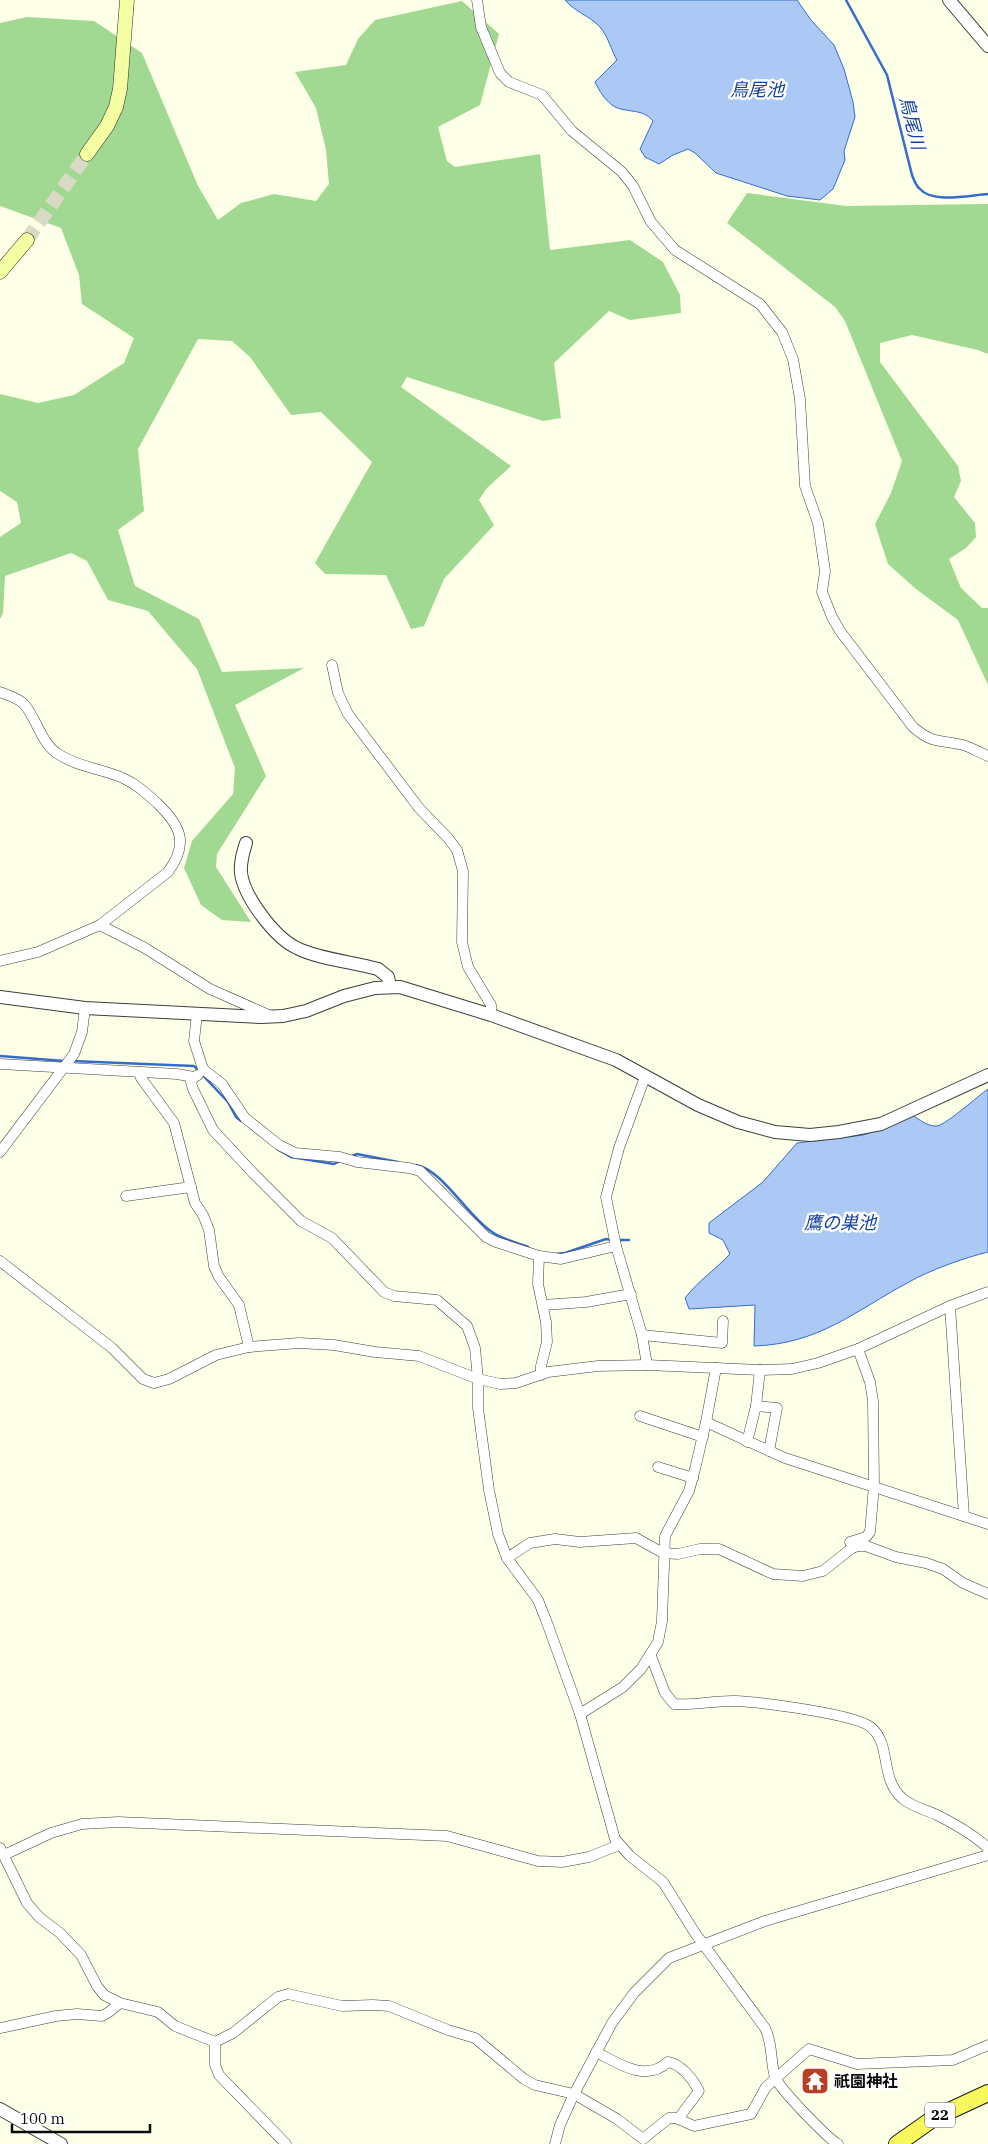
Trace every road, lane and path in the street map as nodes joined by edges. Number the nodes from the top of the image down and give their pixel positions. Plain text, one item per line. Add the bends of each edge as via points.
1 (127, 0) edge
2 (477, 0) edge
3 (949, 0) edge
4 (988, 46) edge
5 (87, 154) tunnel mouth
6 (27, 240) tunnel mouth
7 (0, 272) edge
8 (332, 665) dead end
9 (0, 692) edge
10 (988, 756) edge
11 (246, 843) dead end
12 (100, 925) junction
13 (0, 960) edge
14 (390, 987) junction
15 (0, 997) edge
16 (85, 1008) junction
17 (198, 1014) junction
18 (491, 1015) junction
19 (274, 1017) junction
20 (0, 1064) edge
21 (64, 1068) junction
22 (203, 1069) junction
23 (139, 1072) junction
24 (988, 1075) edge
25 (194, 1077) junction
26 (645, 1077) junction
27 (0, 1152) edge
28 (190, 1187) junction
29 (126, 1196) dead end
30 (616, 1246) junction
31 (539, 1256) junction
32 (0, 1261) edge
33 (988, 1292) edge
34 (630, 1294) junction
35 (543, 1305) junction
36 (950, 1306) junction
37 (723, 1322) dead end
38 (642, 1335) junction
39 (249, 1348) junction
40 (858, 1349) junction
41 (647, 1365) junction
42 (716, 1368) junction
43 (760, 1370) junction
44 (541, 1374) junction
45 (478, 1379) junction
46 (756, 1406) junction
47 (640, 1416) dead end
48 (706, 1422) junction
49 (703, 1437) junction
50 (748, 1442) junction
51 (769, 1451) junction
52 (658, 1467) dead end
53 (693, 1478) junction
54 (874, 1486) junction
55 (964, 1516) junction
56 (988, 1524) edge
57 (663, 1553) junction
58 (841, 1557) junction
59 (507, 1558) junction
60 (988, 1594) edge
61 (651, 1656) junction
62 (580, 1714) junction
63 (619, 1845) junction
64 (988, 1848) edge
65 (2, 1851) edge
66 (988, 1855) edge
67 (702, 1944) junction
68 (120, 2003) junction
69 (0, 2028) edge
70 (215, 2042) junction
71 (988, 2045) edge
72 (596, 2052) junction
73 (776, 2079) junction
74 (988, 2093) edge
75 (574, 2094) junction
76 (0, 2110) edge
77 (678, 2119) junction
78 (61, 2144) edge
79 (286, 2144) edge
80 (555, 2144) edge
81 (838, 2144) edge
82 (897, 2144) edge

1 - 5 main road via 116,107
2 - 10 street via 481,27 500,74 508,82 542,95 572,131 622,172 651,222 675,250 760,304 782,332 793,359 800,399 805,486 818,523 825,571 822,592 832,617 912,727 925,738 964,745
3 - 4 street
6 - 7 main road
8 - 18 street via 338,693 348,714 419,808 457,850 463,871 462,942 468,967 491,1004
9 - 12 street via 23,703 48,745 58,754 136,785 170,815 179,830 180,851 168,872
11 - 14 street via 241,860 243,881 280,937 303,951 383,971
12 - 13 street via 38,952
12 - 19 street via 145,948 210,989
14 - 18 street via 400,986
14 - 19 street via 344,996 306,1011
15 - 16 street
16 - 17 street
16 - 21 street via 80,1040
17 - 19 street
17 - 22 street via 194,1041
18 - 26 street via 607,1056
20 - 21 street
21 - 23 street
21 - 27 street
22 - 25 street
22 - 31 street via 222,1084 245,1118 279,1145 295,1153 420,1171 486,1236
23 - 25 street
23 - 28 street via 178,1132
24 - 26 street via 881,1124 810,1135 775,1132 738,1122 698,1106
25 - 45 street via 191,1082 193,1089 213,1130 301,1221 332,1238 384,1292 437,1300 467,1326
26 - 30 street via 613,1166 606,1197
28 - 29 street
28 - 39 street via 208,1230 216,1272 239,1305
30 - 31 street via 561,1259
30 - 34 street
31 - 35 street via 538,1284
32 - 39 street via 112,1348 147,1382 158,1383 216,1355
33 - 36 street
34 - 35 street
34 - 38 street
35 - 44 street via 547,1342
36 - 40 street
36 - 55 street
37 - 38 street via 722,1343
38 - 41 street
39 - 45 street via 299,1343 419,1356
40 - 43 street via 792,1369
40 - 54 street via 873,1401
41 - 42 street
41 - 44 street via 598,1366
42 - 43 street
42 - 48 street
43 - 46 street
44 - 45 street via 516,1383 500,1384
45 - 59 street via 478,1408 489,1490 498,1534
46 - 50 street
46 - 51 street via 777,1408
47 - 49 street
48 - 49 street
48 - 50 street
49 - 53 street
50 - 51 street
51 - 54 street
52 - 53 street
53 - 57 street via 665,1536
54 - 55 street
54 - 58 street via 868,1536 844,1546
55 - 56 street
57 - 58 street via 719,1549 773,1574 785,1576 819,1573
57 - 59 street via 636,1538 580,1542 555,1539 530,1543
57 - 61 street via 662,1621
58 - 60 street via 855,1547 866,1546 943,1569 963,1583
59 - 62 street via 538,1600
61 - 62 street via 623,1686
61 - 64 street via 665,1693 674,1704 735,1701 841,1716 865,1723 872,1727 881,1741 886,1771 897,1793 911,1804 953,1823
62 - 63 street
63 - 65 street via 589,1857 562,1862 538,1861 447,1836 118,1822 82,1824
63 - 67 street via 663,1882
65 - 68 street via 27,1903 81,1955 104,1995
66 - 67 street via 765,1921
67 - 72 street via 669,1958 650,1975 612,2023
67 - 73 street via 764,2028 771,2042
68 - 69 street via 102,2016 56,2016
68 - 70 street via 158,2012 175,2026
70 - 75 street via 233,2033 278,1997 288,1994 342,2006 388,2006 475,2038 524,2079
70 - 79 street via 219,2075
71 - 73 street via 953,2060 857,2064 812,2049
72 - 75 street
72 - 77 street via 635,2071 656,2070 668,2062 675,2064 699,2091
73 - 77 street via 762,2092 751,2114 698,2126
73 - 81 street via 825,2134
74 - 82 main road, 22 via 934,2118
75 - 77 street via 617,2118 643,2139 665,2120
75 - 80 street
76 - 78 street

